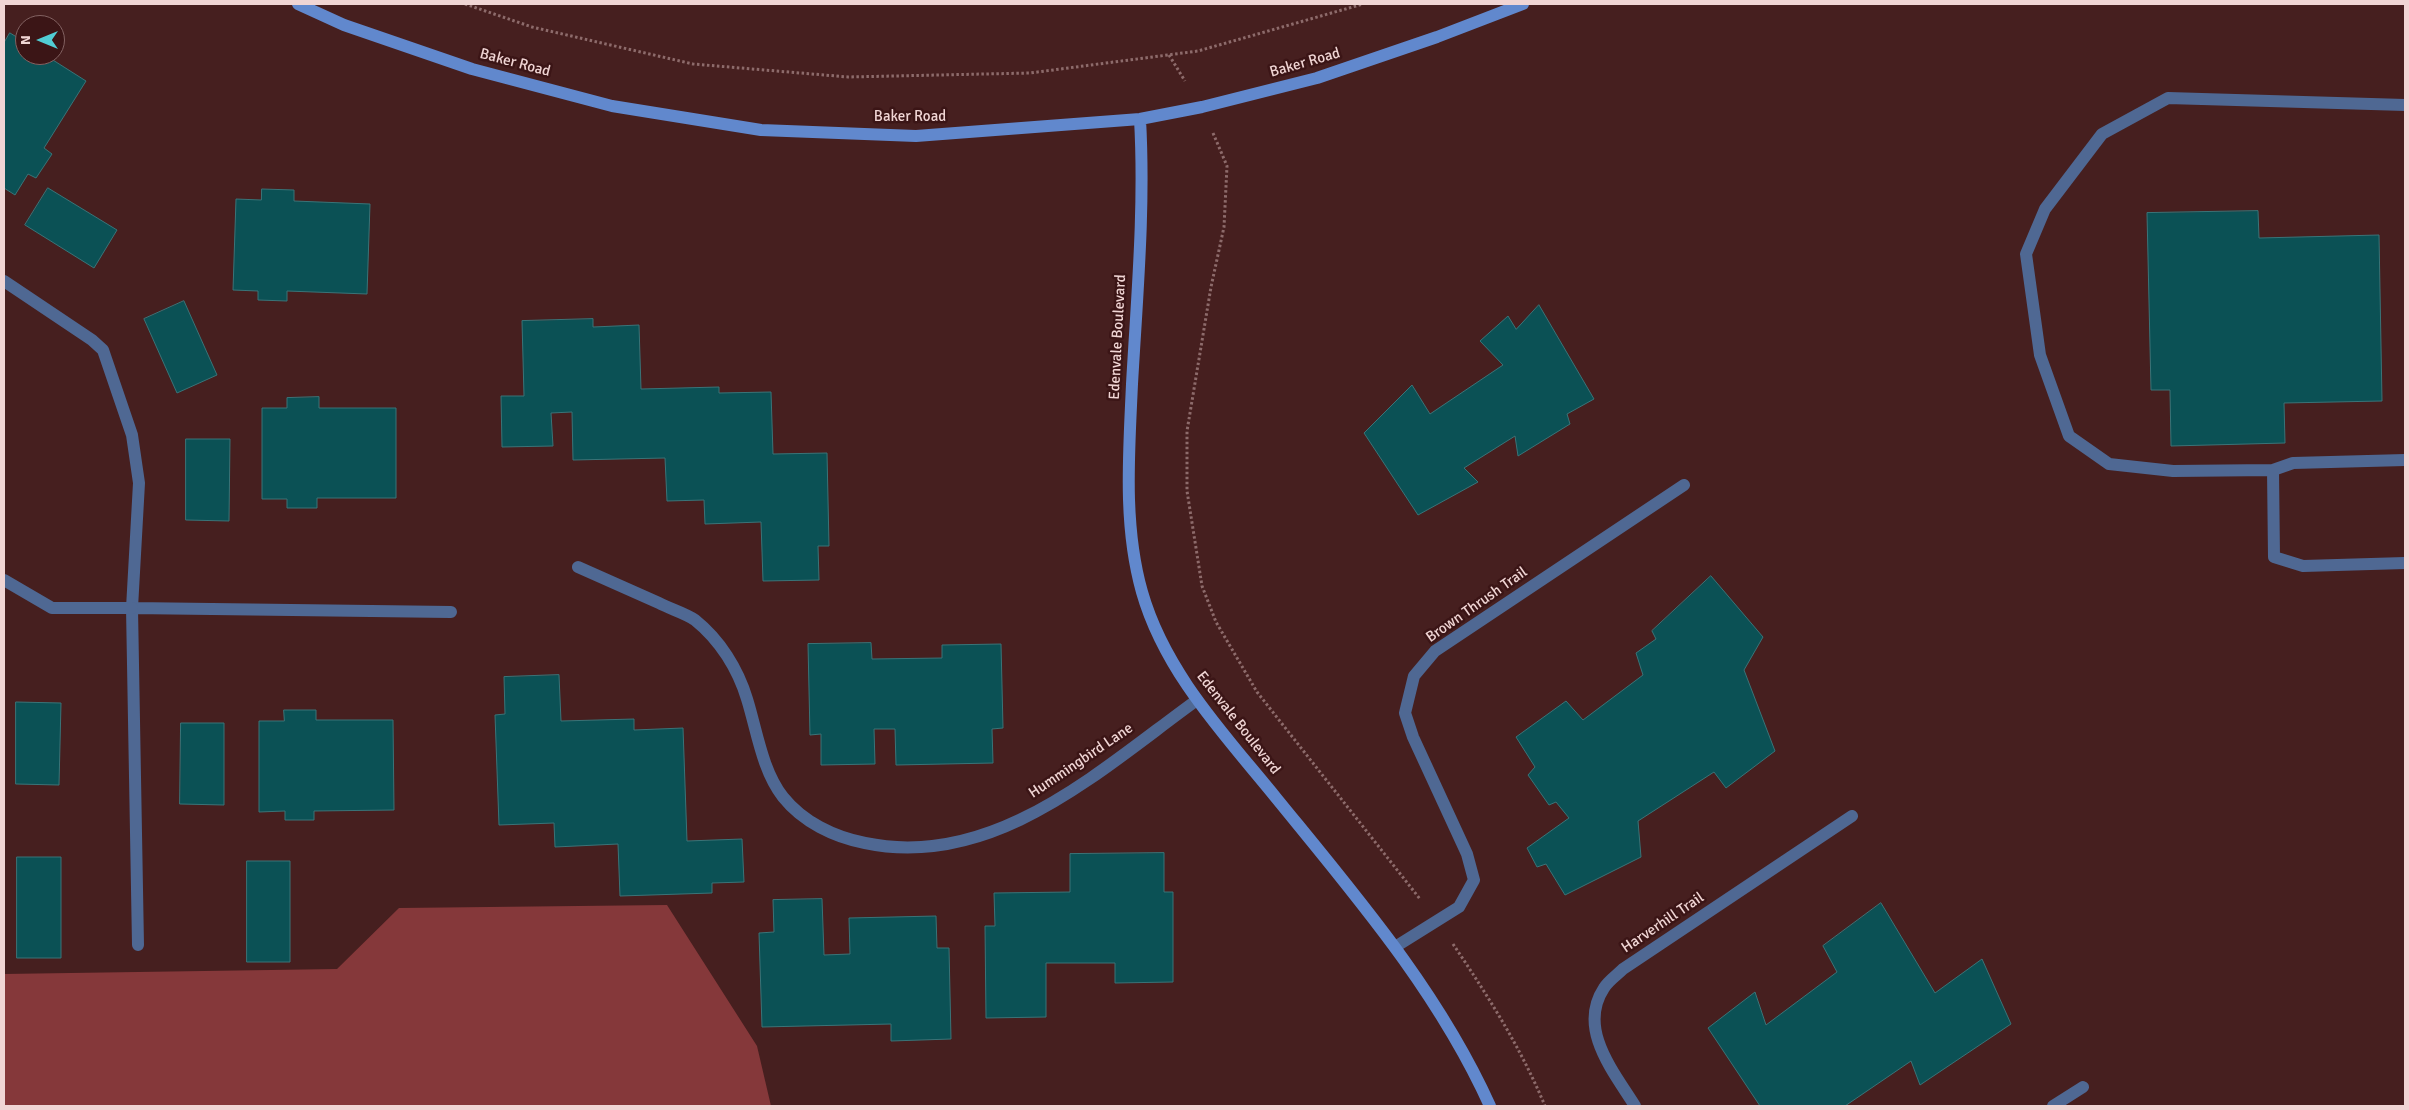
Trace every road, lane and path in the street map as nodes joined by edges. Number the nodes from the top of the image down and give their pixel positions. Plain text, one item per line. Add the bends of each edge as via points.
1 (298, 4) edge
2 (465, 4) edge
3 (1363, 4) edge
4 (1523, 4) edge
5 (2405, 105) edge
6 (1140, 119) junction
7 (1227, 166) dead end
8 (4, 281) edge
9 (2405, 460) edge
10 (2273, 470) junction
11 (1684, 485) dead end
12 (2405, 563) edge
13 (578, 567) dead end
14 (4, 580) edge
15 (132, 608) junction
16 (451, 612) dead end
17 (1197, 700) junction
18 (1852, 816) dead end
19 (1438, 921) junction
20 (138, 945) dead end
21 (1395, 947) junction
22 (2083, 1087) dead end
23 (1490, 1106) edge
24 (1545, 1106) edge
25 (1635, 1106) edge
26 (2053, 1106) edge

1 - 6 main road, Baker Road via 344,25 491,74 612,106 761,130 916,136
2 - 3 path via 532,27 693,64 848,77 1030,73 1198,51
4 - 6 main road, Baker Road via 1317,78 1202,108
5 - 10 street via 2168,98 2102,134 2045,209 2026,254 2040,355 2069,436 2109,464 2172,471
6 - 17 main road, Edenvale Boulevard via 1143,176 1128,468 1131,528 1143,593 1166,651
7 - 19 path via 1224,227 1187,431 1187,491 1202,586 1216,622 1257,692
8 - 15 street via 103,350 132,435 139,483
9 - 10 street via 2292,463
10 - 12 street via 2274,557 2303,566
11 - 19 street, Brown Thrush Trail via 1435,652 1414,676 1405,713 1467,854 1474,880 1458,908
13 - 17 street, Hummingbird Lane via 694,620 722,647 742,683 768,769 783,797 807,820 841,839 883,847 932,846 970,839 1013,825 1055,803
14 - 15 street via 52,608
15 - 16 street
15 - 20 street
17 - 21 main road, Edenvale Boulevard
18 - 25 street, Harverhill Trail via 1623,969 1604,988 1595,1009 1594,1030 1602,1052
19 - 21 street, Brown Thrush Trail
19 - 24 path via 1529,1066
21 - 23 main road, Edenvale Boulevard via 1434,1002 1478,1078
22 - 26 street

